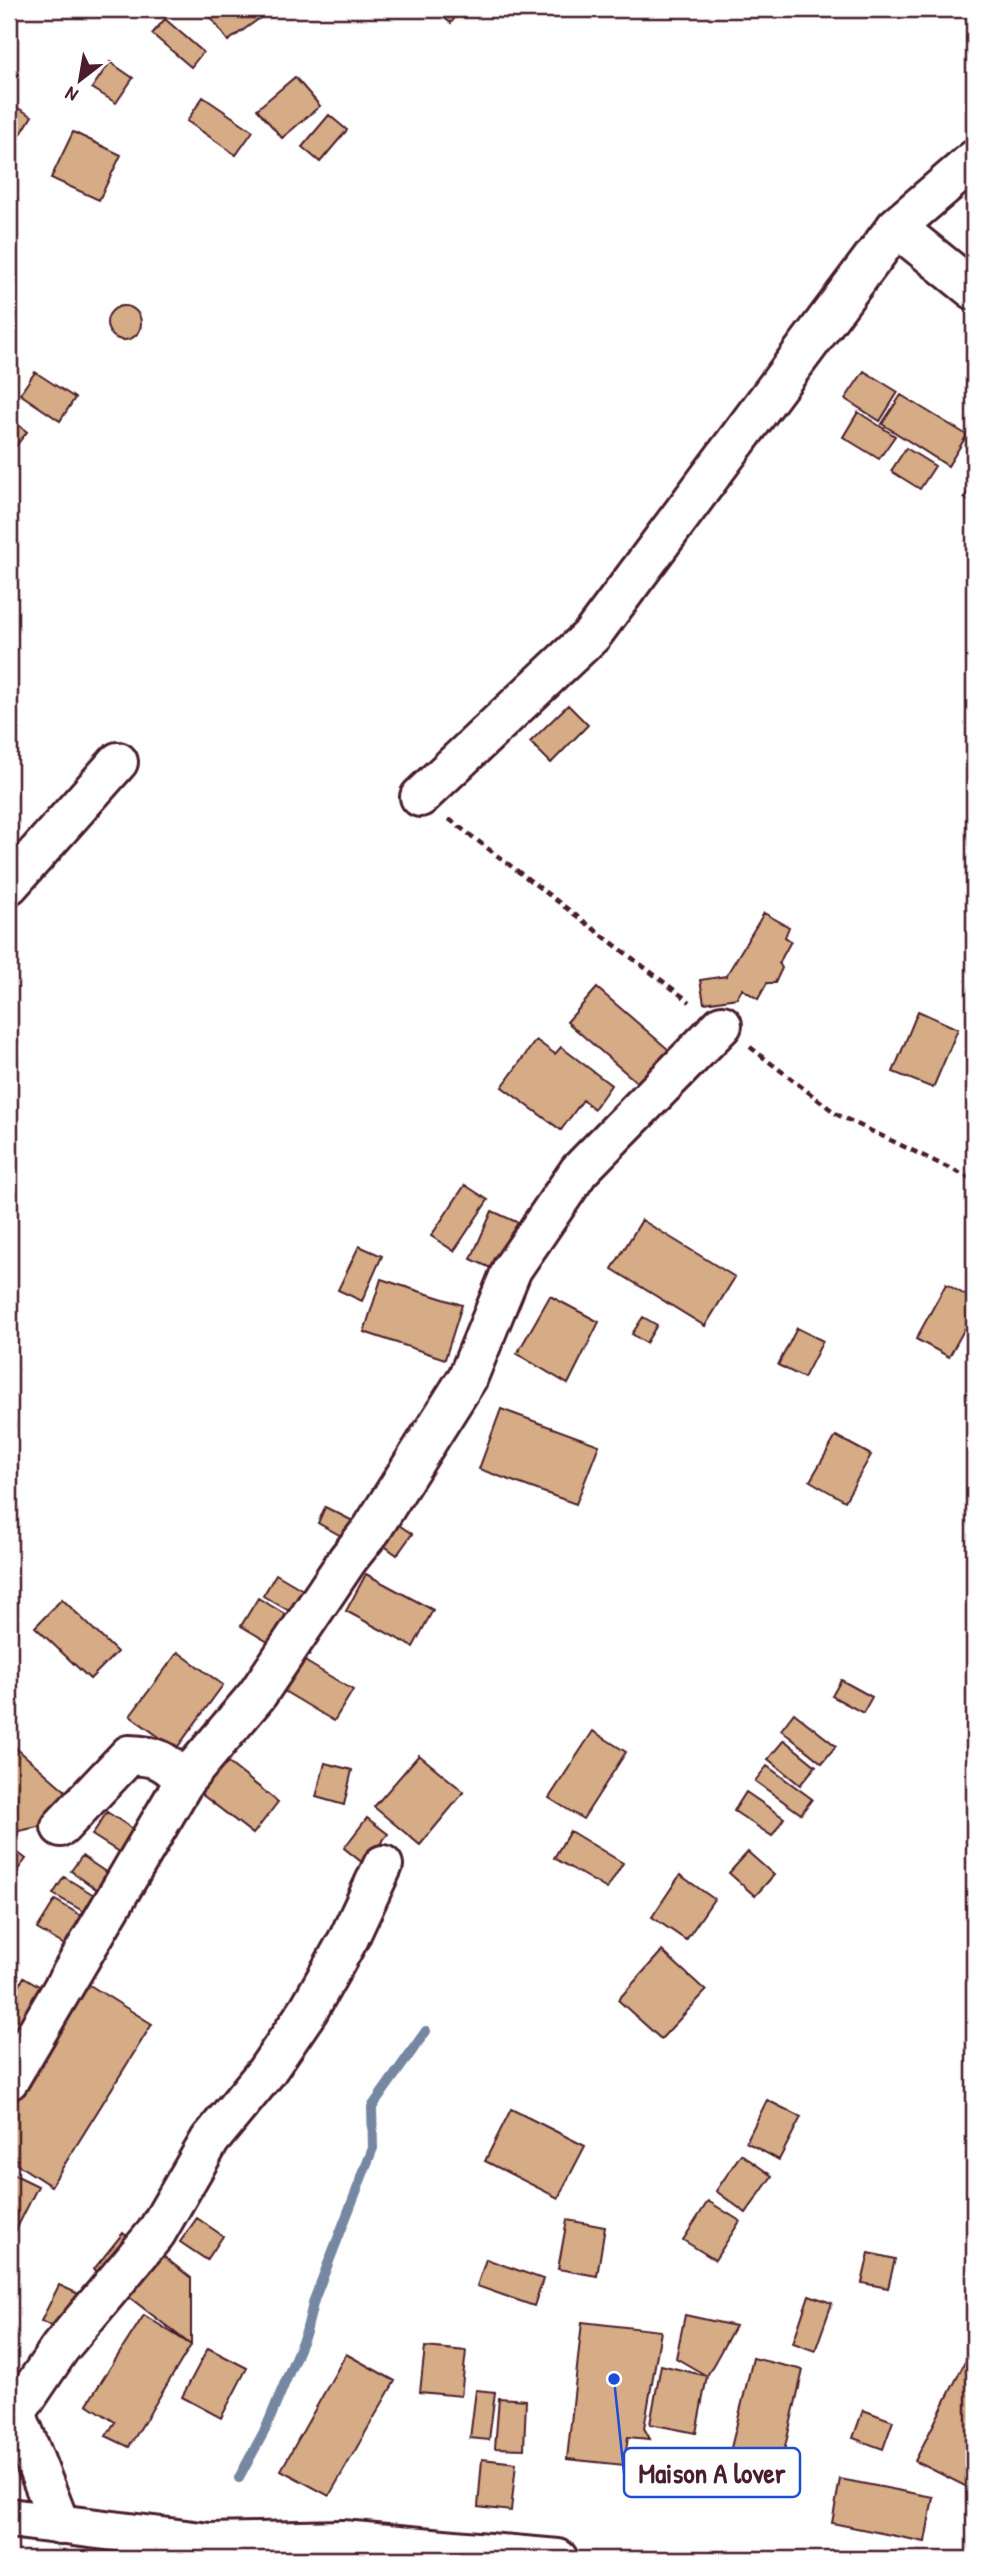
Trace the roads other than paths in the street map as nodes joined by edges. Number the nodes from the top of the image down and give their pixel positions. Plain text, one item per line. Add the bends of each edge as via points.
1 (974, 160) edge
2 (896, 227) junction
3 (974, 290) edge
4 (118, 762) dead end
5 (420, 797) dead end
6 (9, 885) edge
7 (722, 1025) dead end
8 (185, 1780) junction
9 (61, 1827) dead end
10 (383, 1865) dead end
11 (9, 2080) edge
12 (9, 2518) edge
13 (60, 2525) junction
14 (336, 2549) edge
15 (204, 2551) edge
16 (558, 2559) edge

1 - 2 street
2 - 3 street
2 - 5 street via 592,635
4 - 6 street
7 - 8 street via 579,1171 512,1269 468,1377 372,1529 257,1695
8 - 9 street via 155,1756 129,1755
8 - 11 street
10 - 13 street via 309,2009 266,2072 210,2140 156,2233 60,2348 16,2413
12 - 13 street
13 - 15 street
14 - 15 street
14 - 16 street

